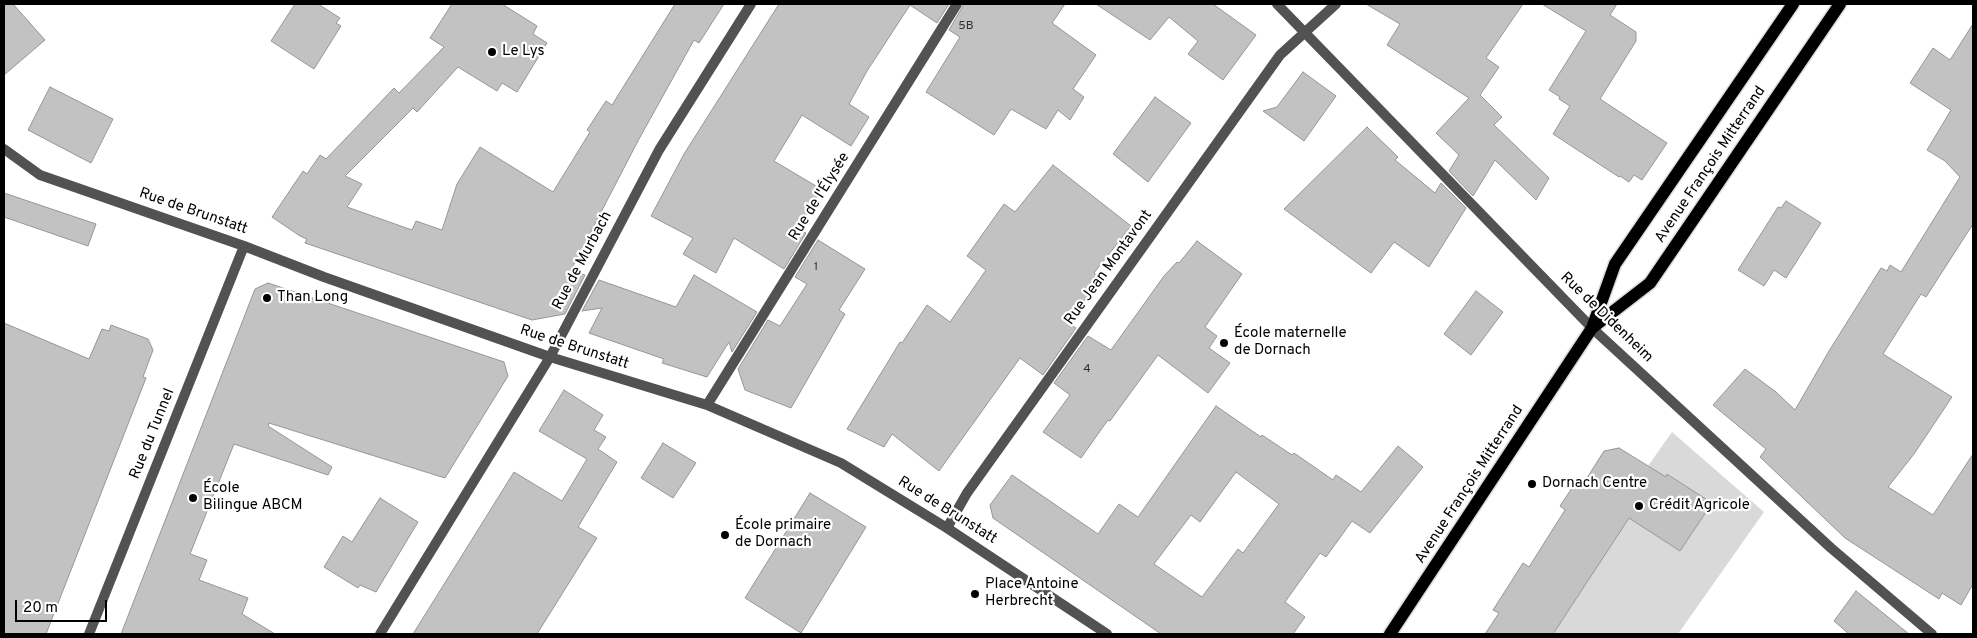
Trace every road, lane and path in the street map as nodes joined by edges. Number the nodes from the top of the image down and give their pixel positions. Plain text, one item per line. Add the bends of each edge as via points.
1 (751, 4) edge
2 (958, 4) edge
3 (1276, 4) edge
4 (1336, 4) edge
5 (1793, 4) edge
6 (1840, 4) edge
7 (1305, 32) junction
8 (4, 149) edge
9 (244, 246) junction
10 (1592, 328) junction
11 (550, 357) junction
12 (707, 405) junction
13 (947, 528) junction
14 (89, 634) edge
15 (380, 634) edge
16 (1107, 634) edge
17 (1390, 634) edge
18 (1932, 634) edge

1 - 11 street, Rue de Murbach via 659,150
2 - 12 street, Rue de l'Élysée
3 - 7 street, Rue de Didenheim
4 - 7 street, Rue Jean Montavont
5 - 10 main road, Avenue François Mitterrand via 1616,264
6 - 10 main road, Avenue François Mitterrand via 1650,283
7 - 10 street, Rue de Didenheim
7 - 13 street, Rue Jean Montavont via 1280,55 967,493
8 - 9 street, Rue de Brunstatt via 40,175
9 - 11 street, Rue de Brunstatt
9 - 14 street, Rue du Tunnel
10 - 17 main road, Avenue François Mitterrand
10 - 18 street, Rue de Didenheim via 1831,548
11 - 12 street, Rue de Brunstatt
11 - 15 street, Rue de Murbach
12 - 13 street, Rue de Brunstatt via 840,462
13 - 16 street, Rue de Brunstatt

